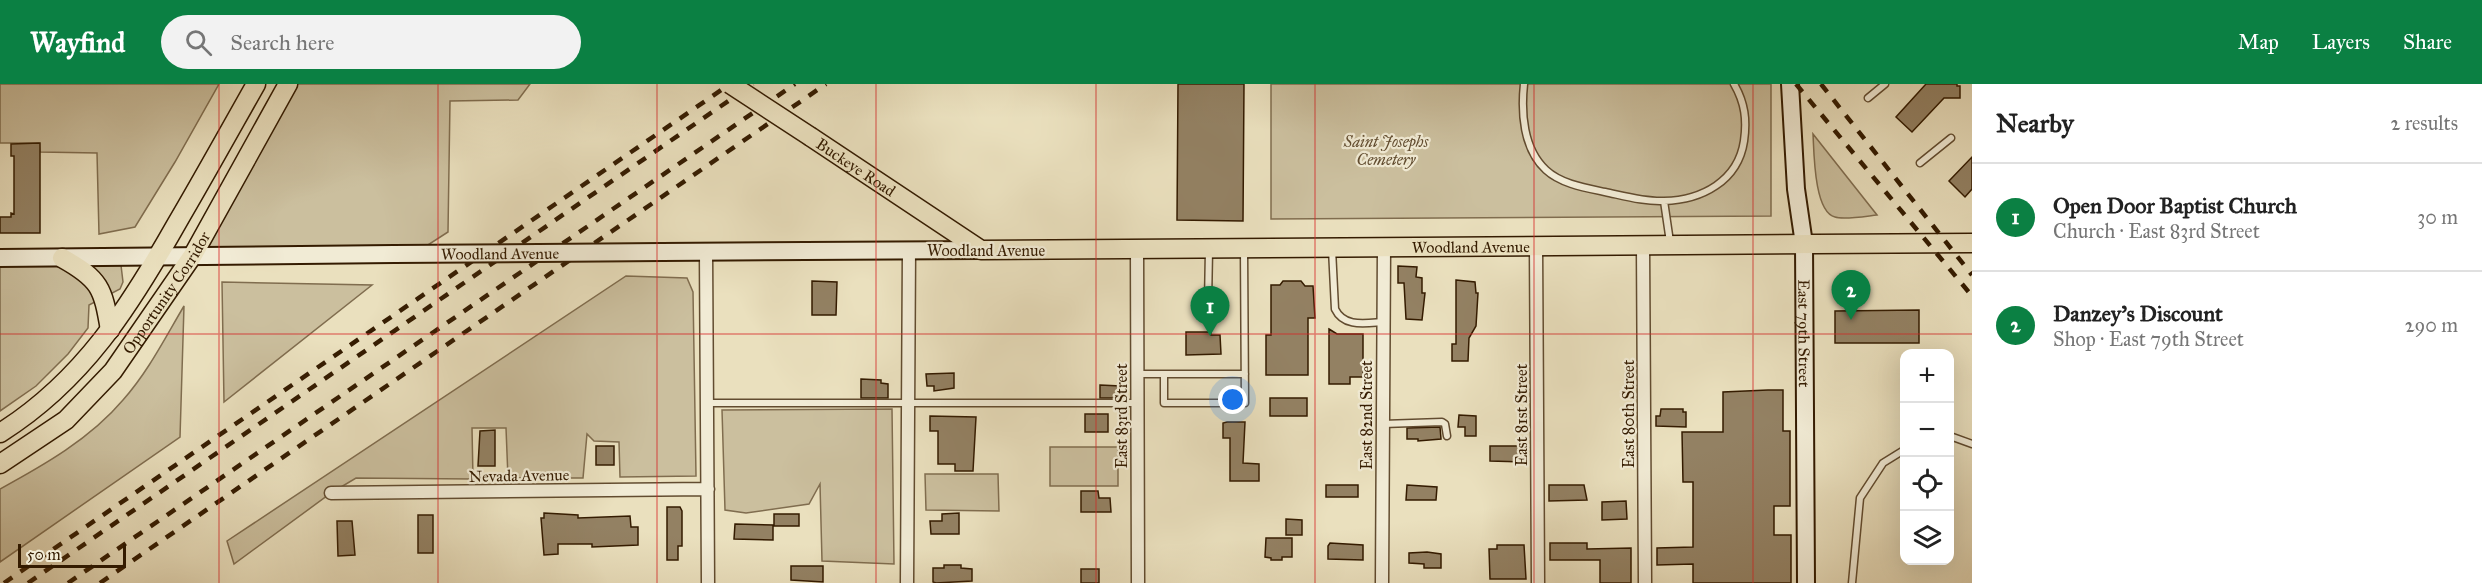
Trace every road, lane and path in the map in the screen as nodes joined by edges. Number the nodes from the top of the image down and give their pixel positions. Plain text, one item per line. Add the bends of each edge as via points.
1 (256, 84) edge
2 (288, 84) edge
3 (729, 84) edge
4 (1524, 84) edge
5 (1734, 84) edge
6 (1790, 84) edge
7 (1885, 84) edge
8 (1868, 98) dead end
9 (1951, 138) dead end
10 (1920, 163) dead end
11 (1664, 201) junction
12 (1972, 243) edge
13 (1804, 244) junction
14 (1671, 245) junction
15 (1536, 246) junction
16 (1643, 246) junction
17 (1332, 248) junction
18 (1384, 248) junction
19 (1209, 249) junction
20 (1245, 249) junction
21 (909, 250) junction
22 (981, 250) junction
23 (1137, 250) junction
24 (705, 252) junction
25 (193, 255) junction
26 (158, 257) junction
27 (0, 258) edge
28 (62, 258) junction
29 (1208, 303) dead end
30 (1384, 322) junction
31 (110, 330) junction
32 (1138, 374) junction
33 (1164, 374) junction
34 (1245, 374) junction
35 (708, 403) junction
36 (907, 403) junction
37 (1138, 403) junction
38 (1383, 424) junction
39 (0, 433) edge
40 (1447, 436) dead end
41 (1954, 437) edge
42 (1972, 444) edge
43 (1900, 453) edge
44 (0, 464) edge
45 (708, 489) junction
46 (331, 493) dead end
47 (708, 583) edge
48 (907, 583) edge
49 (1138, 583) edge
50 (1382, 583) edge
51 (1538, 583) edge
52 (1646, 583) edge
53 (1806, 583) edge
54 (1852, 583) edge

1 - 26 main road, Opportunity Corridor
2 - 25 main road, Opportunity Corridor
3 - 22 main road, Buckeye Road, bridge
4 - 11 lane via 1523,120 1532,149 1545,170 1584,188
5 - 11 lane via 1746,116 1737,166 1708,191
6 - 13 main road, East 79th Street via 1796,189
7 - 8 lane
9 - 10 lane
11 - 14 lane
12 - 13 main road, Woodland Avenue
13 - 14 main road, Woodland Avenue
13 - 53 main road, East 79th Street
14 - 16 main road, Woodland Avenue
15 - 16 main road, Woodland Avenue
15 - 18 main road, Woodland Avenue
15 - 51 street, East 81st Street
16 - 52 street, East 80th Street
17 - 18 main road, Woodland Avenue
17 - 20 main road, Woodland Avenue
17 - 30 lane via 1338,315 1352,323
18 - 30 street, East 82nd Street
19 - 20 main road, Woodland Avenue
19 - 23 main road, Woodland Avenue
19 - 29 lane
20 - 34 lane
21 - 22 main road, Woodland Avenue
21 - 24 main road, Woodland Avenue
21 - 36 street
22 - 23 main road, Woodland Avenue
23 - 32 street, East 83rd Street
24 - 25 main road, Woodland Avenue, bridge
24 - 35 street
25 - 26 main road, Woodland Avenue
25 - 44 main road, Opportunity Corridor via 130,348 93,393 66,420
26 - 28 main road, Woodland Avenue
26 - 31 main road, Opportunity Corridor
27 - 28 main road, Woodland Avenue
28 - 31 main road via 96,282 105,296
30 - 38 street, East 82nd Street
31 - 39 main road, Opportunity Corridor via 55,392
32 - 33 lane
32 - 37 street, East 83rd Street
33 - 34 lane
33 - 34 lane via 1164,403 1245,403
35 - 36 lane
35 - 45 street
36 - 37 lane
36 - 48 street
37 - 49 street, East 83rd Street
38 - 40 lane via 1442,422
38 - 50 street, East 82nd Street
41 - 42 lane
43 - 54 lane via 1883,463 1860,498
45 - 46 street, Nevada Avenue
45 - 47 street

